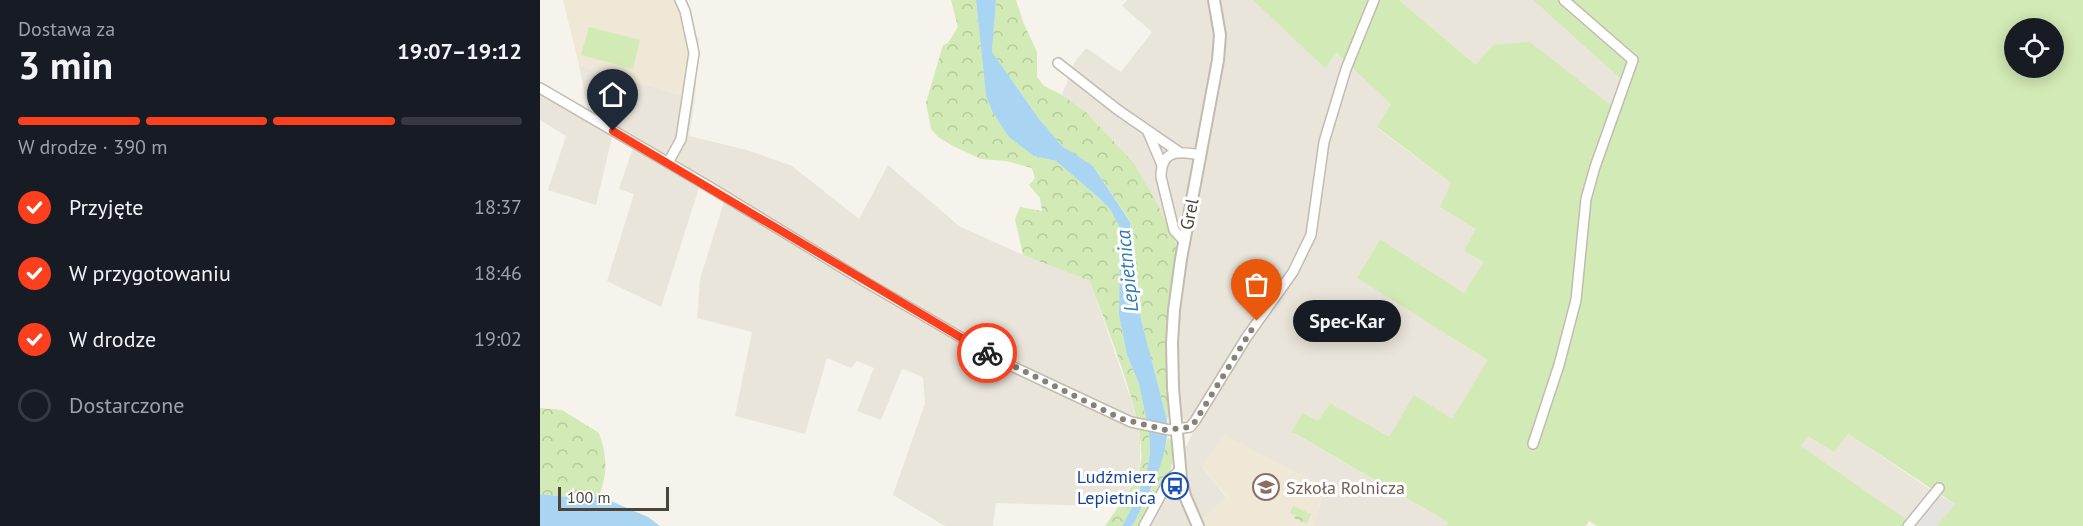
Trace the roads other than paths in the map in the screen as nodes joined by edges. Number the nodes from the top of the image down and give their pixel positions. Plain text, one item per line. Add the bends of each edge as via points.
1 (680, 0) edge
2 (1214, 0) edge
3 (1374, 0) edge
4 (1564, 0) edge
5 (1058, 63) dead end
6 (540, 88) edge
7 (1148, 132) junction
8 (1179, 152) junction
9 (1200, 155) junction
10 (668, 163) junction
11 (1162, 165) junction
12 (1184, 241) junction
13 (1174, 430) junction
14 (1533, 444) dead end
15 (1180, 470) junction
16 (1939, 488) dead end
17 (1146, 526) edge
18 (1198, 526) edge
19 (1908, 526) edge

1 - 10 street via 694,53 681,139
2 - 9 street, Grel via 1220,35 1218,60
3 - 13 street via 1349,60 1324,142 1311,236 1293,272 1246,338 1196,421 1190,427
4 - 14 street via 1633,60 1586,199 1576,300
5 - 7 street
6 - 10 street
7 - 8 street
7 - 11 street
8 - 9 street
8 - 11 street via 1170,155
9 - 12 street, Grel
10 - 13 street via 1005,363 1122,419
11 - 12 street via 1161,177 1174,230
12 - 13 street, Grel via 1172,344
13 - 15 street, Grel
15 - 17 street via 1169,480
15 - 18 street, Grel via 1185,496
16 - 19 street

